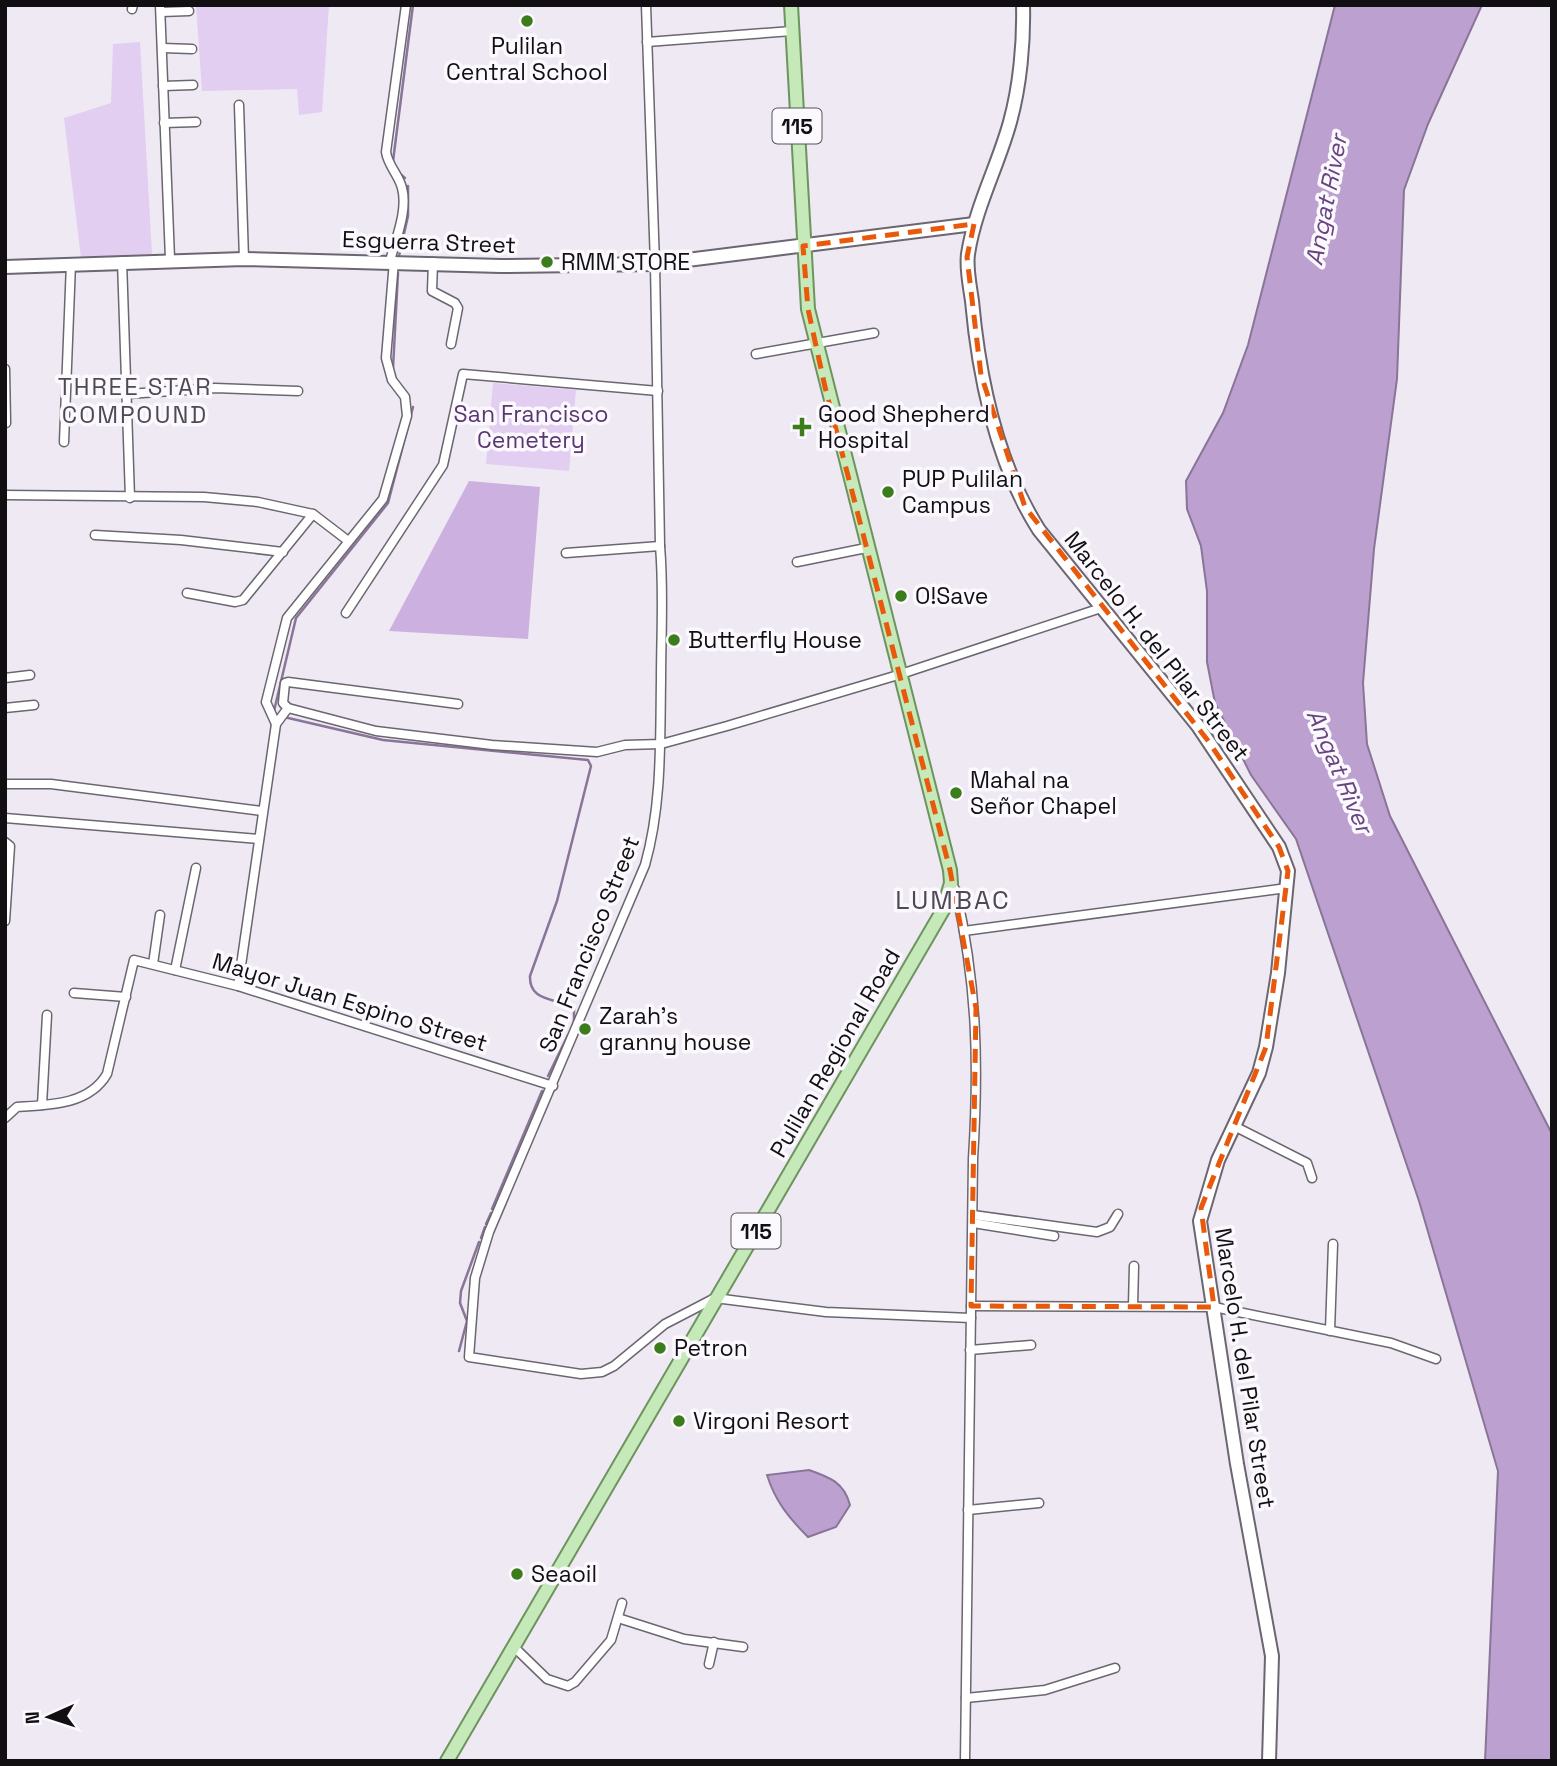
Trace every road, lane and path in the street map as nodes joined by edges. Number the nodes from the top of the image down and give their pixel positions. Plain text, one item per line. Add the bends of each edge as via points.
1 (406, 5) edge
2 (646, 5) edge
3 (791, 5) edge
4 (1023, 5) edge
5 (160, 8) edge
6 (189, 11) dead end
7 (792, 31) junction
8 (647, 42) junction
9 (162, 48) junction
10 (192, 49) dead end
11 (193, 85) dead end
12 (163, 86) junction
13 (239, 105) dead end
14 (164, 122) junction
15 (196, 122) dead end
16 (974, 224) junction
17 (803, 246) junction
18 (244, 259) junction
19 (170, 260) junction
20 (122, 261) junction
21 (392, 261) junction
22 (433, 262) junction
23 (71, 263) junction
24 (655, 264) junction
25 (5, 267) edge
26 (874, 333) dead end
27 (816, 343) junction
28 (451, 344) dead end
29 (756, 354) dead end
30 (5, 369) edge
31 (298, 391) dead end
32 (658, 391) junction
33 (128, 394) junction
34 (6, 424) edge
35 (64, 442) dead end
36 (5, 495) edge
37 (130, 498) junction
38 (313, 514) junction
39 (95, 535) dead end
40 (347, 540) junction
41 (660, 547) junction
42 (866, 548) junction
43 (284, 552) junction
44 (566, 553) dead end
45 (797, 562) dead end
46 (187, 593) dead end
47 (1101, 608) junction
48 (346, 613) dead end
49 (30, 675) dead end
50 (898, 675) junction
51 (5, 678) edge
52 (458, 704) dead end
53 (34, 705) dead end
54 (5, 708) edge
55 (288, 708) junction
56 (276, 724) junction
57 (661, 744) junction
58 (5, 784) edge
59 (262, 811) junction
60 (5, 818) edge
61 (259, 839) junction
62 (5, 842) edge
63 (196, 868) dead end
64 (951, 883) junction
65 (1287, 888) junction
66 (160, 915) dead end
67 (5, 921) edge
68 (964, 932) junction
69 (153, 964) junction
70 (175, 970) junction
71 (238, 986) junction
72 (74, 993) dead end
73 (126, 997) junction
74 (47, 1015) dead end
75 (553, 1086) junction
76 (42, 1105) junction
77 (5, 1118) edge
78 (1234, 1126) junction
79 (1312, 1178) dead end
80 (1118, 1214) dead end
81 (973, 1219) junction
82 (1054, 1236) dead end
83 (1333, 1244) dead end
84 (1134, 1266) dead end
85 (715, 1298) junction
86 (971, 1306) junction
87 (1133, 1306) junction
88 (1214, 1307) junction
89 (971, 1318) junction
90 (1330, 1331) junction
91 (1031, 1345) dead end
92 (970, 1350) junction
93 (1436, 1359) dead end
94 (1039, 1503) dead end
95 (968, 1510) junction
96 (622, 1603) dead end
97 (618, 1618) junction
98 (714, 1642) junction
99 (513, 1646) junction
100 (743, 1647) dead end
101 (709, 1664) dead end
102 (1115, 1668) dead end
103 (966, 1698) junction
104 (447, 1761) edge
105 (965, 1761) edge
106 (1269, 1761) edge

1 - 21 street via 386,152 403,194
2 - 8 street, San Francisco Street
3 - 7 main road, 115
4 - 16 street, Marcelo H. del Pilar Street via 1011,120
5 - 6 street
5 - 9 street
7 - 8 street
7 - 17 main road, 115
8 - 24 street, San Francisco Street
9 - 10 street
9 - 12 street
11 - 12 street
12 - 14 street
13 - 18 street
14 - 15 street
14 - 19 street
16 - 17 street, Esguerra Street
16 - 47 street, Marcelo H. del Pilar Street via 967,257 973,312 981,375 1002,448 1024,508
17 - 24 street, Esguerra Street
17 - 27 main road, 115
18 - 19 street, Esguerra Street
18 - 21 street, Esguerra Street
19 - 20 street, Esguerra Street
20 - 23 street, Esguerra Street
20 - 33 street
21 - 22 street, Esguerra Street
21 - 40 street via 386,358 392,380 405,397 407,415 385,494
22 - 24 street, Esguerra Street
22 - 28 street via 432,291 458,308
23 - 25 street, Esguerra Street
23 - 35 street
24 - 32 street, San Francisco Street
26 - 27 street
27 - 29 street
27 - 42 main road, 115
30 - 34 street
31 - 33 street via 215,388
32 - 41 street, San Francisco Street
32 - 48 street via 463,374 443,465
33 - 37 street
36 - 37 street
37 - 38 street via 204,496
38 - 40 street
38 - 43 street
39 - 43 street
40 - 56 street via 287,618 266,702
41 - 44 street
41 - 57 street, San Francisco Street
42 - 45 street
42 - 50 main road, 115
43 - 46 street via 242,601
47 - 50 street
47 - 65 street, Marcelo H. del Pilar Street via 1230,772 1279,847 1288,871
49 - 51 street
50 - 57 street
50 - 64 main road, 115
52 - 55 street via 288,682 283,699
53 - 54 street
55 - 56 street
55 - 57 street via 376,731 492,745 597,752
56 - 59 street
57 - 75 street, San Francisco Street via 655,829 645,866
58 - 59 street via 65,786
59 - 61 street
60 - 61 street
61 - 71 street
62 - 67 street via 10,846
63 - 70 street
64 - 68 street
64 - 85 main road, Pulilan Regional Road / 115 via 943,910
65 - 68 street
65 - 78 street, Marcelo H. del Pilar Street via 1266,1047
66 - 69 street
68 - 81 street via 976,1007
69 - 70 street, Mayor Juan Espino Street
69 - 73 street, Mayor Juan Espino Street via 134,960
70 - 71 street, Mayor Juan Espino Street
71 - 75 street, Mayor Juan Espino Street
72 - 73 street
73 - 76 street via 101,1085 73,1099
74 - 76 street
75 - 85 street, San Francisco Street via 489,1232 475,1278 469,1357 581,1374 602,1372 665,1324
76 - 77 street via 17,1107
78 - 79 street via 1307,1163
78 - 88 street, Marcelo H. del Pilar Street via 1201,1208 1201,1240
80 - 81 street via 1110,1227 1097,1232
81 - 82 street
81 - 86 street
83 - 90 street
84 - 87 street
85 - 89 street via 826,1312
85 - 99 main road, Pulilan Regional Road / 115
86 - 87 street
86 - 89 street
87 - 88 street
88 - 90 street
88 - 106 street, Marcelo H. del Pilar Street via 1272,1656
89 - 92 street
90 - 93 street via 1391,1343
91 - 92 street
92 - 95 street
94 - 95 street
95 - 103 street
96 - 97 street
97 - 98 street via 670,1635
97 - 99 street via 607,1647 568,1686 547,1679
98 - 100 street
98 - 101 street
99 - 104 main road, Pulilan Regional Road / 115
102 - 103 street via 1045,1690
103 - 105 street

